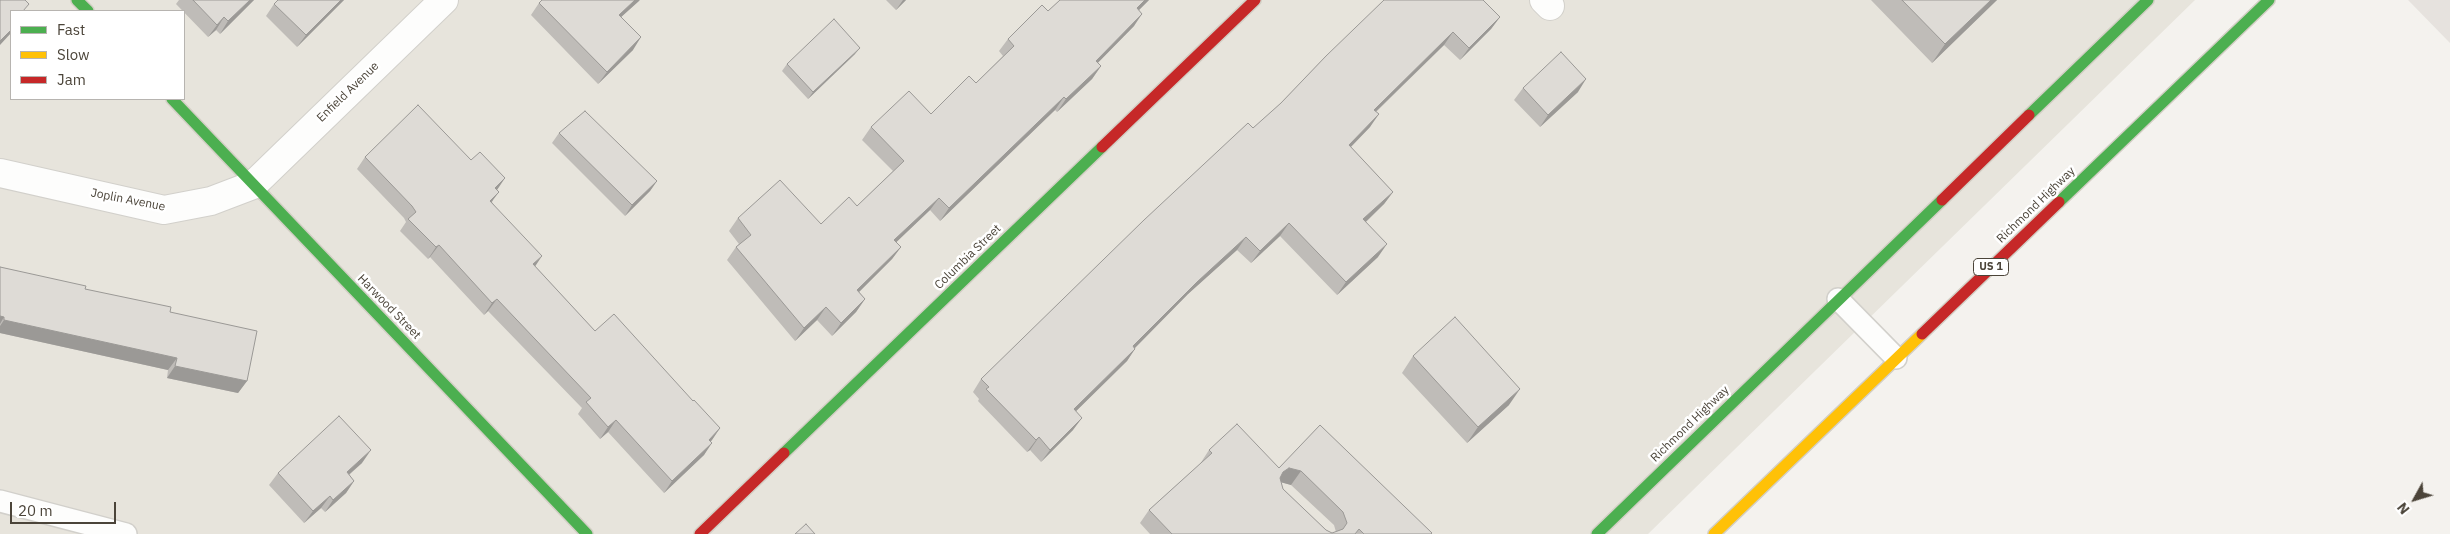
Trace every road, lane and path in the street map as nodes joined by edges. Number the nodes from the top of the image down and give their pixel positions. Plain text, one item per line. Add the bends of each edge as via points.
1 (78, 0) edge
2 (444, 0) edge
3 (1255, 0) edge
4 (2148, 0) edge
5 (2269, 0) edge
6 (87, 10) edge
7 (173, 100) edge
8 (0, 174) edge
9 (253, 184) junction
10 (1838, 299) junction
11 (1896, 358) junction
12 (0, 501) edge
13 (126, 534) edge
14 (587, 534) edge
15 (700, 534) edge
16 (1596, 534) edge
17 (1714, 534) edge

1 - 6 main road
2 - 9 street, Enfield Avenue
3 - 15 main road, Columbia Street
4 - 10 main road, Richmond Highway
5 - 11 main road, Richmond Highway / US 1
7 - 9 main road, Harwood Street
8 - 9 street, Joplin Avenue via 164,210 211,201
9 - 14 main road, Harwood Street
10 - 11 lane
10 - 16 main road, Richmond Highway
11 - 17 main road, Richmond Highway / US 1
12 - 13 lane

